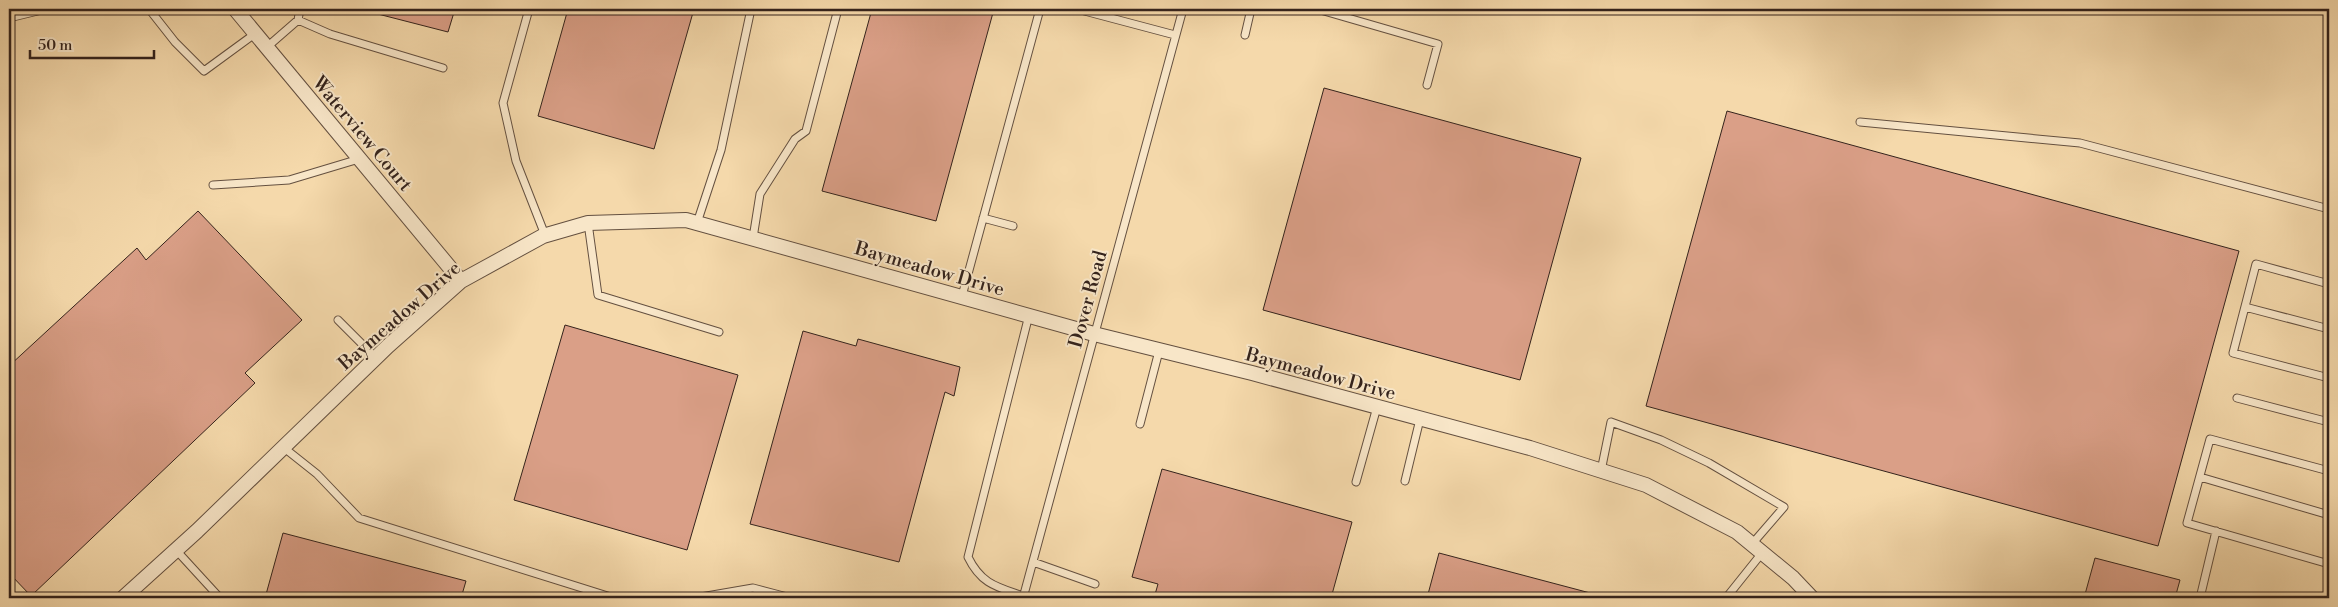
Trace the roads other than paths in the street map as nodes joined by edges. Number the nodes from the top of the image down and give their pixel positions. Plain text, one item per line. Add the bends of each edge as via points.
1 (46, 9) edge
2 (149, 9) edge
3 (235, 9) edge
4 (300, 9) edge
5 (529, 9) edge
6 (752, 9) edge
7 (838, 9) edge
8 (1040, 9) edge
9 (1077, 9) edge
10 (1183, 9) edge
11 (1251, 9) edge
12 (1317, 9) edge
13 (9, 18) edge
14 (298, 20) junction
15 (256, 33) junction
16 (1175, 35) junction
17 (1245, 35) dead end
18 (267, 47) junction
19 (443, 68) dead end
20 (1427, 84) dead end
21 (1860, 122) dead end
22 (359, 159) junction
23 (213, 185) dead end
24 (2329, 209) edge
25 (983, 218) junction
26 (588, 223) junction
27 (697, 223) junction
28 (1013, 226) dead end
29 (545, 235) junction
30 (753, 238) junction
31 (461, 281) junction
32 (2329, 284) edge
33 (962, 296) junction
34 (2244, 306) junction
35 (1029, 315) junction
36 (338, 320) dead end
37 (2329, 329) edge
38 (719, 332) dead end
39 (1094, 334) junction
40 (1159, 350) junction
41 (376, 358) junction
42 (2329, 378) edge
43 (2237, 398) dead end
44 (1377, 407) junction
45 (1420, 419) junction
46 (2329, 422) edge
47 (1140, 424) dead end
48 (283, 448) junction
49 (2329, 470) edge
50 (1601, 471) junction
51 (2200, 477) junction
52 (1405, 481) dead end
53 (1356, 482) dead end
54 (2329, 515) edge
55 (2216, 532) junction
56 (1757, 548) junction
57 (176, 550) junction
58 (1033, 562) junction
59 (2329, 564) edge
60 (1095, 584) dead end
61 (1023, 597) edge
62 (122, 598) edge
63 (220, 598) edge
64 (614, 598) edge
65 (695, 598) edge
66 (791, 598) edge
67 (1726, 598) edge
68 (1812, 598) edge
69 (2200, 598) edge

1 - 13 lane
2 - 15 lane via 204,71
3 - 15 street, Waterview Court
4 - 14 lane
5 - 29 lane via 503,103 516,161
6 - 27 lane via 721,150
7 - 30 lane via 806,131 795,139 760,194
8 - 25 lane
9 - 16 lane
10 - 16 lane, Dover Road
11 - 17 lane
12 - 20 lane via 1438,44
14 - 18 lane
14 - 19 lane via 330,34
15 - 18 street, Waterview Court
16 - 39 lane, Dover Road
18 - 22 street, Waterview Court
21 - 24 lane via 2080,143
22 - 23 lane via 289,180
22 - 31 street, Waterview Court
25 - 28 lane
25 - 33 lane
26 - 27 street, Baymeadow Drive via 686,220
26 - 29 street, Baymeadow Drive
26 - 38 lane via 598,295
27 - 30 street, Baymeadow Drive
29 - 31 street, Baymeadow Drive
30 - 33 street, Baymeadow Drive
31 - 41 street, Baymeadow Drive
32 - 34 lane via 2256,264
33 - 35 street, Baymeadow Drive
34 - 37 lane
34 - 42 lane via 2233,353
35 - 39 street, Baymeadow Drive
35 - 61 lane via 968,557 975,572 995,586
36 - 41 lane
39 - 40 street, Baymeadow Drive
39 - 58 lane, Dover Road
40 - 44 street, Baymeadow Drive
40 - 47 lane
41 - 48 street, Baymeadow Drive
43 - 46 lane
44 - 45 street, Baymeadow Drive
44 - 53 lane
45 - 50 street, Baymeadow Drive via 1530,448
45 - 52 lane
48 - 57 street, Baymeadow Drive
48 - 64 lane via 317,474 359,518
49 - 51 lane via 2210,439
50 - 56 street, Baymeadow Drive via 1646,485 1737,532
50 - 56 lane via 1610,422 1661,440 1709,463 1784,507
51 - 54 lane
51 - 55 lane via 2187,523
55 - 59 lane
55 - 69 lane
56 - 67 lane
56 - 68 street, Baymeadow Drive
57 - 62 street, Baymeadow Drive
57 - 63 lane
58 - 60 lane
58 - 61 lane, Dover Road
65 - 66 lane via 753,588

